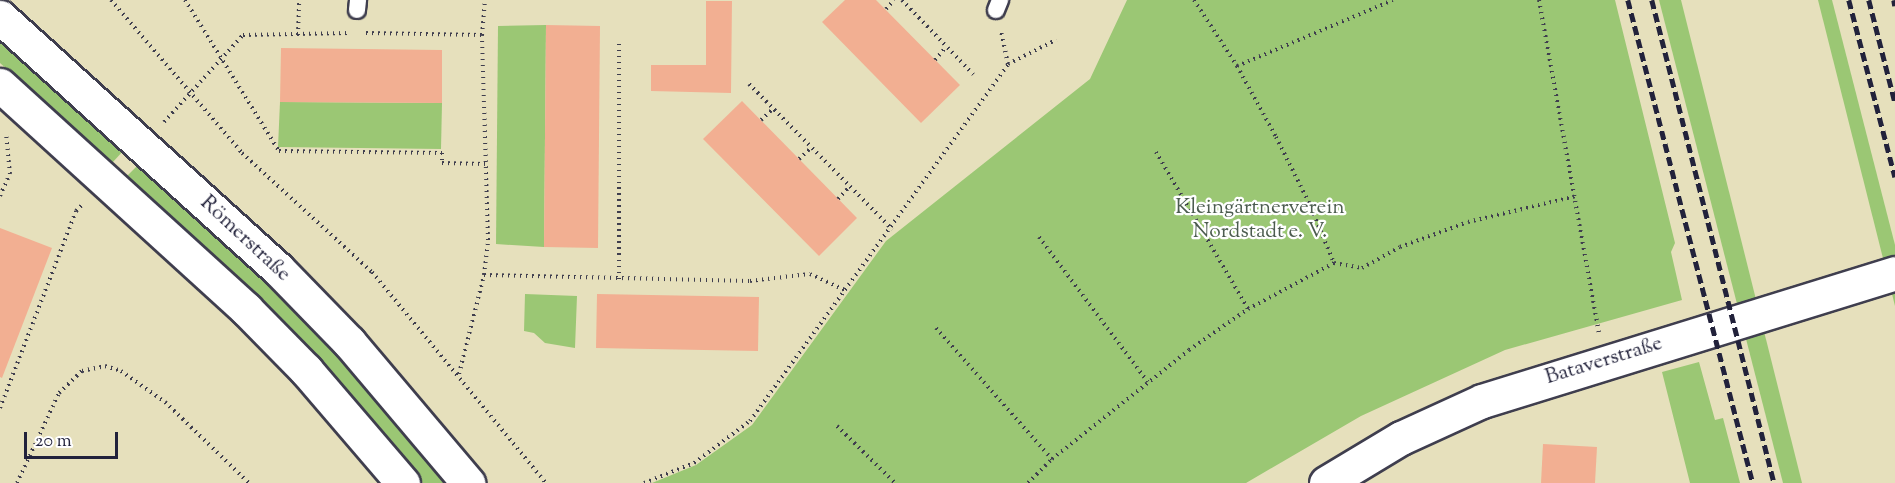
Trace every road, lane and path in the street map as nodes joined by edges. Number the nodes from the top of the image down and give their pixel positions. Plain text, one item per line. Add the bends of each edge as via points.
1 (111, 0) edge
2 (185, 0) edge
3 (299, 0) edge
4 (484, 0) edge
5 (894, 0) edge
6 (902, 0) edge
7 (1194, 0) edge
8 (1393, 0) edge
9 (1539, 0) edge
10 (998, 5) edge
11 (886, 9) dead end
12 (0, 17) edge
13 (298, 34) junction
14 (482, 35) junction
15 (1056, 40) dead end
16 (619, 44) dead end
17 (946, 46) junction
18 (222, 60) junction
19 (935, 60) dead end
20 (1008, 64) junction
21 (1237, 66) junction
22 (973, 74) dead end
23 (749, 84) dead end
24 (0, 85) edge
25 (190, 94) junction
26 (773, 109) junction
27 (761, 120) dead end
28 (159, 127) dead end
29 (8, 128) dead end
30 (811, 148) junction
31 (1156, 152) dead end
32 (799, 159) dead end
33 (485, 164) junction
34 (850, 186) junction
35 (0, 196) edge
36 (1576, 196) junction
37 (838, 199) dead end
38 (88, 200) dead end
39 (892, 229) junction
40 (1039, 237) dead end
41 (1334, 263) junction
42 (1895, 273) edge
43 (484, 275) junction
44 (619, 279) junction
45 (846, 291) junction
46 (1248, 309) junction
47 (936, 328) dead end
48 (1604, 360) junction
49 (459, 374) junction
50 (1148, 382) junction
51 (0, 408) edge
52 (837, 426) dead end
53 (1052, 459) junction
54 (17, 483) edge
55 (249, 483) edge
56 (403, 483) edge
57 (468, 483) edge
58 (546, 483) edge
59 (644, 483) edge
60 (895, 483) edge
61 (1028, 483) edge
62 (1326, 483) edge

1 - 25 path
2 - 18 path
3 - 13 path
4 - 14 path
5 - 11 path
6 - 17 path
7 - 21 path
8 - 21 path
9 - 36 path
10 - 20 path
12 - 57 main road, Römerstraße via 278,269 349,342
13 - 14 path
13 - 18 path via 243,35
14 - 33 path
15 - 20 path
16 - 44 path
17 - 19 path
17 - 22 path
18 - 25 path
18 - 33 path via 279,151 442,153 442,163
20 - 39 path
21 - 41 path via 1310,203
23 - 26 path
24 - 56 main road via 246,309 306,370
25 - 28 path
25 - 49 path via 242,153 372,272
26 - 27 path
26 - 30 path
29 - 35 path via 5,148 10,174
30 - 32 path
30 - 34 path
31 - 46 path
33 - 43 path via 488,240
34 - 37 path
34 - 39 path
36 - 41 path via 1468,222 1400,247 1362,268
36 - 48 path
38 - 51 path via 76,211
39 - 45 path
40 - 50 path
41 - 46 path
42 - 48 main road, Bataverstraße
43 - 44 path
43 - 49 path
44 - 45 path via 750,281 810,274
45 - 59 path via 750,422 694,463
46 - 50 path
47 - 53 path
48 - 62 main road, Bataverstraße via 1440,419
49 - 58 path
50 - 53 path
52 - 60 path
53 - 61 path
54 - 55 path via 59,393 82,371 105,366 121,371 165,402

